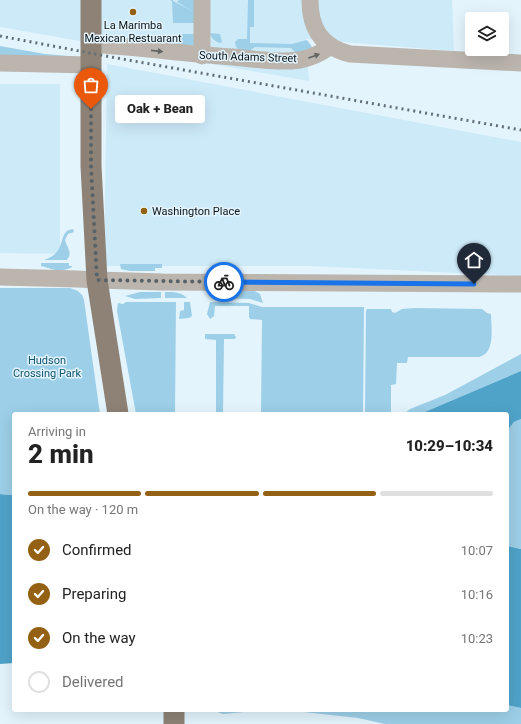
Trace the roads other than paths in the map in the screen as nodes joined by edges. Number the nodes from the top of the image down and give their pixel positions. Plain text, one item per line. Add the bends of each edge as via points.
1 (90, 0) edge
2 (202, 0) edge
3 (310, 0) edge
4 (331, 46) junction
5 (91, 55) junction
6 (202, 56) junction
7 (0, 63) edge
8 (521, 63) edge
9 (0, 277) edge
10 (97, 280) junction
11 (521, 284) edge
12 (118, 412) edge
13 (174, 712) edge
14 (174, 724) edge

1 - 5 main road
2 - 6 street
3 - 4 street via 312,22 318,33
6 -> 4 street, South Adams Street via 299,60 322,53
4 - 8 street via 350,54
5 -> 6 street, South Adams Street
5 - 7 street, South Adams Street
5 - 10 main road via 91,166
9 - 10 street
10 - 11 street
10 - 12 main road
13 - 14 main road

